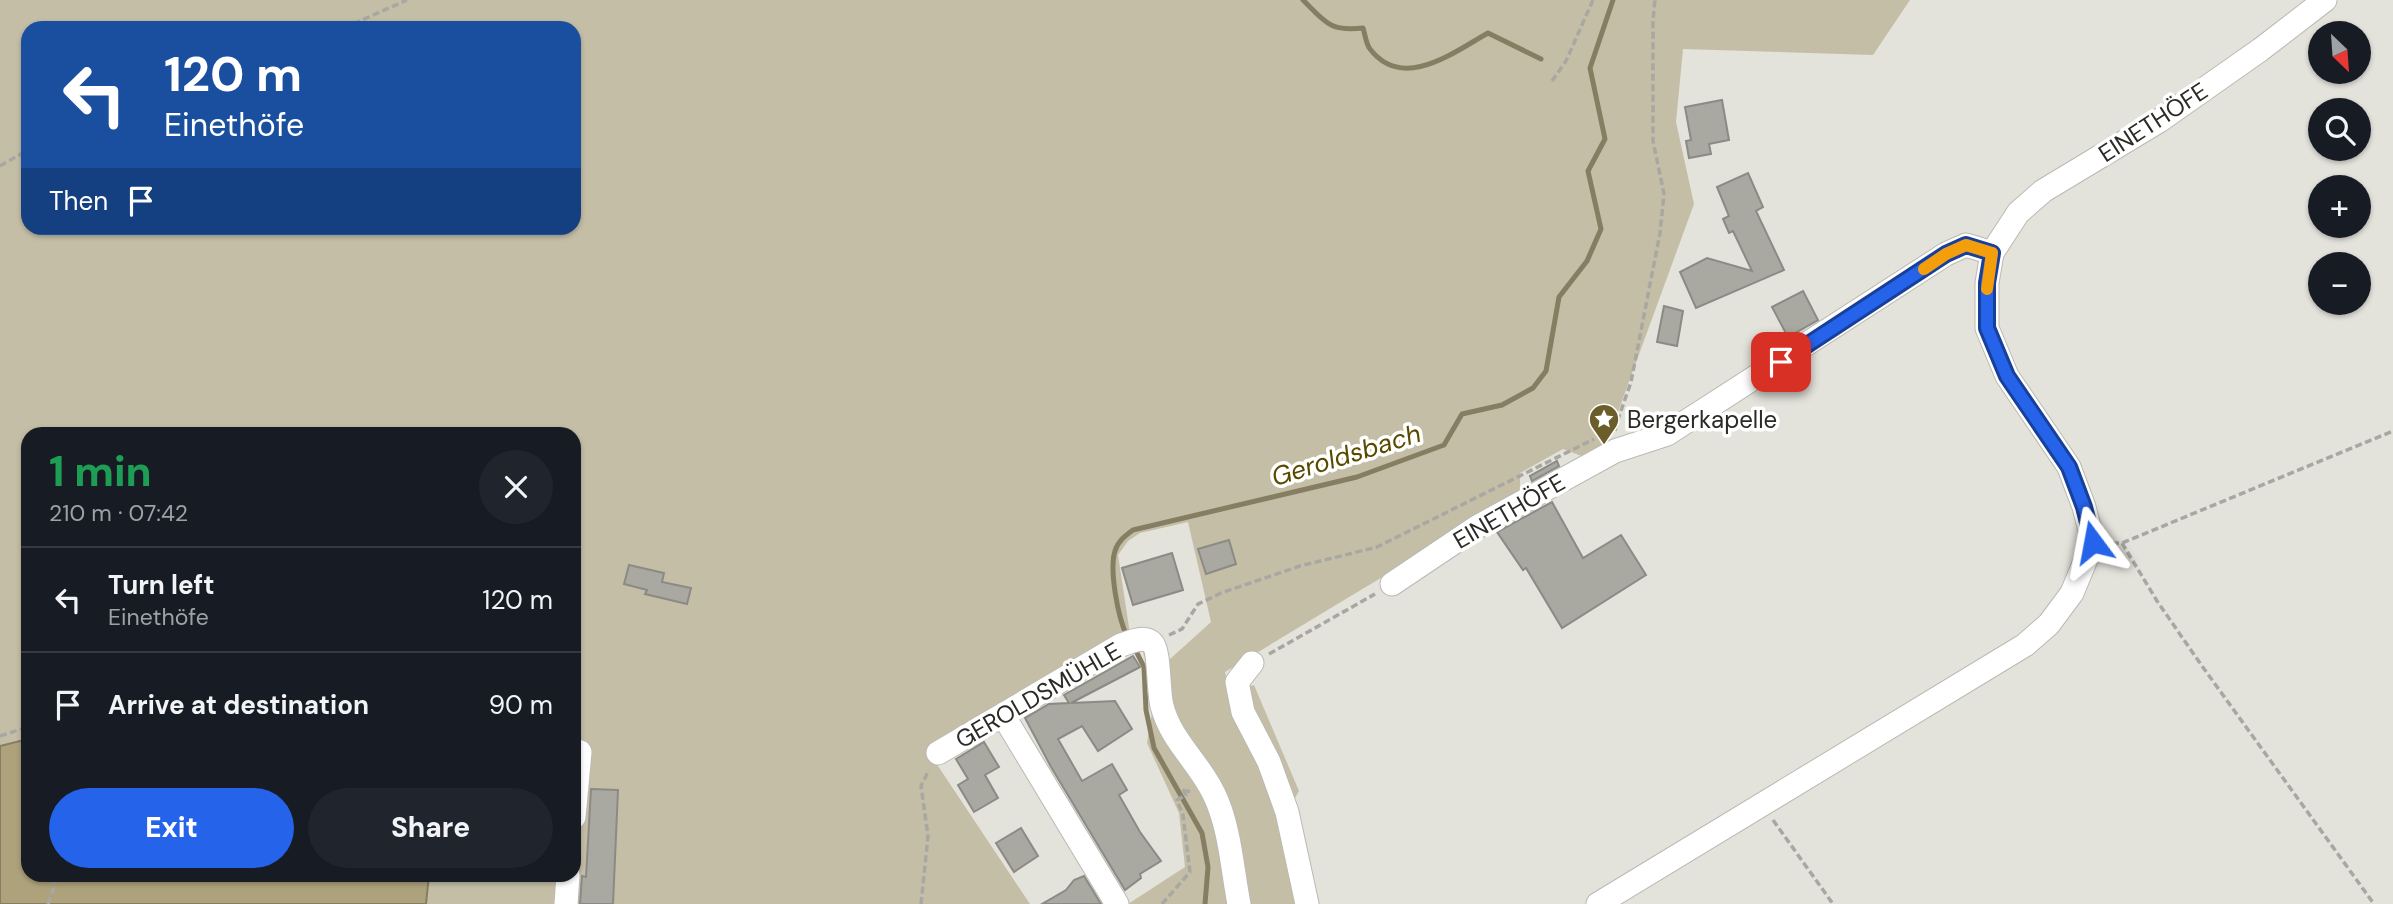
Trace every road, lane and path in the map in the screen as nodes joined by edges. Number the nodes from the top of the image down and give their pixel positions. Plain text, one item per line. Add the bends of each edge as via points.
1 (407, 0) edge
2 (1592, 0) edge
3 (1656, 0) edge
4 (2325, 0) edge
5 (360, 21) edge
6 (1552, 81) dead end
7 (21, 154) edge
8 (0, 166) edge
9 (1992, 253) junction
10 (2393, 431) edge
11 (1615, 451) junction
12 (2093, 542) junction
13 (2122, 543) junction
14 (1392, 584) joint
15 (1139, 642) junction
16 (1252, 663) joint
17 (1003, 715) junction
18 (21, 729) edge
19 (0, 736) edge
20 (938, 753) joint
21 (1186, 794) dead end
22 (1763, 806) junction
23 (56, 882) edge
24 (568, 882) edge
25 (48, 904) edge
26 (566, 904) edge
27 (921, 904) edge
28 (1117, 904) edge
29 (1163, 904) edge
30 (1239, 904) edge
31 (1307, 904) edge
32 (1598, 904) edge
33 (1833, 904) edge
34 (2374, 904) edge

1 - 5 path
2 - 6 path via 1566,61
3 - 11 path via 1653,141 1664,194 1648,299 1631,382 1616,425
4 - 9 street, EINETHÖFE via 2159,121 2043,191 2018,213
7 - 8 path
9 - 11 street, EINETHÖFE via 1966,245 1946,254 1667,435
9 - 12 street, EINETHÖFE via 1987,328 2007,376 2069,467
10 - 13 path
11 - 14 street, EINETHÖFE via 1477,527
11 - 15 path via 1603,438 1591,439 1377,547 1300,566 1221,593 1198,604 1182,629
12 - 13 path
12 - 22 street via 2072,593 2049,624 2025,645
13 - 34 path via 2202,666
14 - 16 path
15 - 17 street, GEROLDSMÜHLE
15 - 30 street, GEROLDSMÜHLE via 1156,650 1157,683 1169,724 1221,812
16 - 31 street via 1237,682 1243,712 1269,761 1287,812
17 - 20 street, GEROLDSMÜHLE
17 - 28 street
18 - 19 path
20 - 27 path via 921,786 928,836
21 - 29 path via 1177,800 1190,872
22 - 32 street
22 - 33 path
23 - 25 path
24 - 26 street

